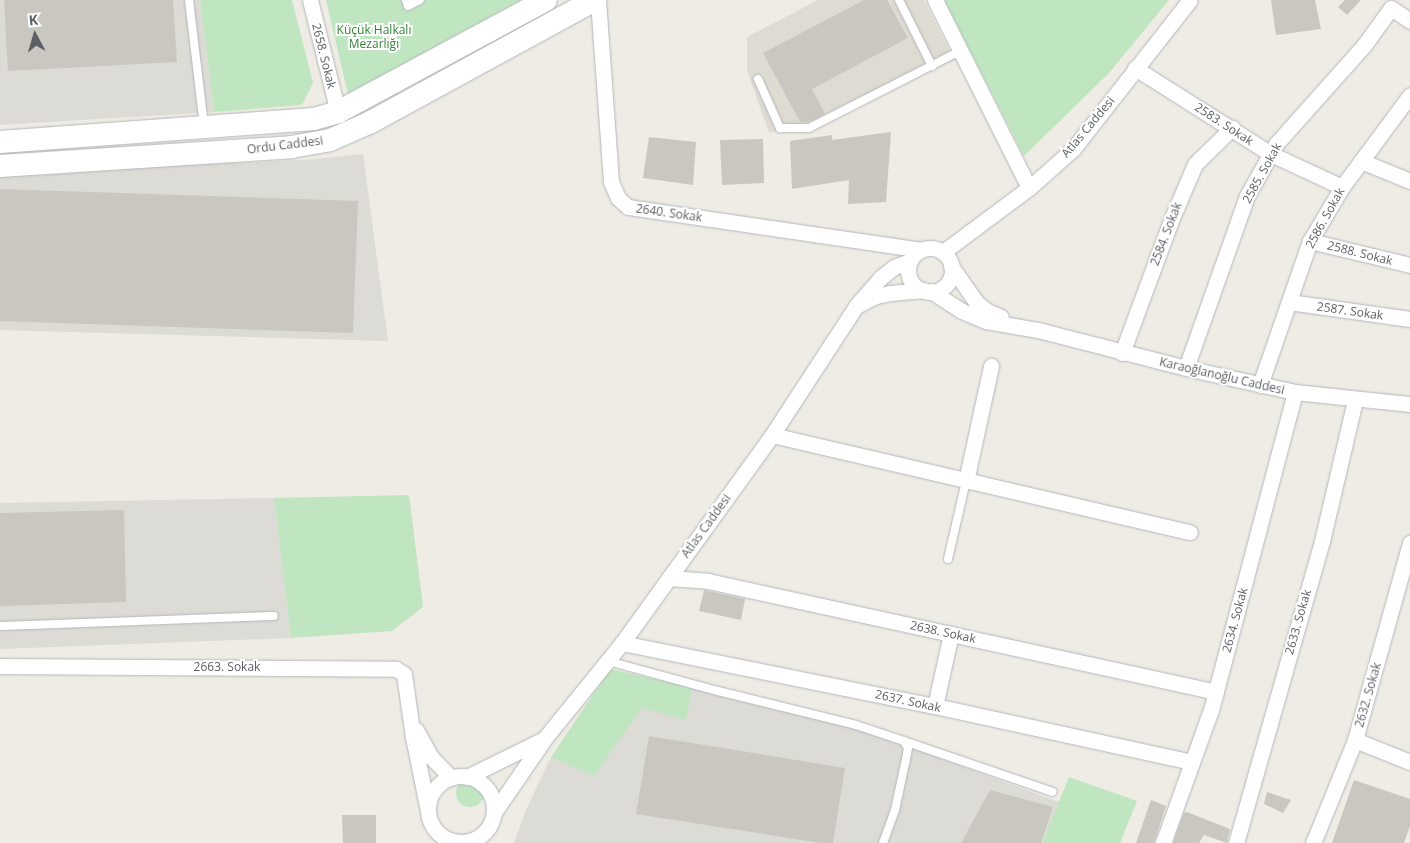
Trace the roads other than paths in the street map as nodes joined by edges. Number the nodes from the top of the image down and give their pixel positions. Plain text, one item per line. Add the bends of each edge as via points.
1 (189, 0) edge
2 (310, 0) edge
3 (406, 0) edge
4 (420, 0) edge
5 (546, 0) edge
6 (597, 0) edge
7 (899, 0) edge
8 (935, 0) edge
9 (1190, 0) edge
10 (1410, 21) edge
11 (960, 52) junction
12 (932, 66) junction
13 (1135, 68) junction
14 (758, 79) dead end
15 (1410, 95) edge
16 (338, 112) junction
17 (204, 127) junction
18 (1232, 128) junction
19 (0, 142) edge
20 (1271, 154) junction
21 (1360, 161) junction
22 (0, 166) edge
23 (1410, 181) edge
24 (1342, 187) junction
25 (1029, 188) junction
26 (1310, 241) junction
27 (921, 250) junction
28 (943, 252) junction
29 (910, 261) junction
30 (1410, 265) edge
31 (951, 266) junction
32 (928, 291) junction
33 (1289, 302) junction
34 (856, 306) junction
35 (1410, 319) edge
36 (1038, 330) junction
37 (1122, 353) junction
38 (991, 366) dead end
39 (1186, 368) junction
40 (1260, 385) junction
41 (1295, 392) junction
42 (1355, 400) junction
43 (1410, 404) edge
44 (772, 435) junction
45 (966, 481) junction
46 (1190, 532) dead end
47 (1410, 543) edge
48 (948, 559) dead end
49 (669, 578) junction
50 (274, 616) dead end
51 (0, 626) edge
52 (951, 634) junction
53 (622, 643) junction
54 (608, 661) junction
55 (0, 666) edge
56 (1216, 692) junction
57 (935, 706) junction
58 (412, 722) junction
59 (545, 738) junction
60 (1355, 740) junction
61 (904, 741) junction
62 (1192, 762) junction
63 (1410, 762) edge
64 (467, 777) junction
65 (451, 778) junction
66 (1053, 792) dead end
67 (428, 811) junction
68 (495, 811) junction
69 (433, 828) junction
70 (486, 837) edge
71 (431, 843) edge
72 (883, 843) edge
73 (1163, 843) edge
74 (1236, 843) edge
75 (1313, 843) edge

1 - 17 lane
2 - 16 street, 2658. Sokak
3 - 4 lane via 408,6
5 - 16 main road, Ordu Caddesi
6 - 22 main road, Ordu Caddesi via 369,123 330,140 283,147
6 - 27 street, 2640. Sokak via 611,182 618,198 628,208
7 - 12 lane
8 - 11 street
9 - 13 street, Atlas Caddesi
10 - 20 street, 2585. Sokak via 1391,8 1365,44 1276,144
11 - 12 lane
11 - 25 street
12 - 14 lane via 809,128 780,128
13 - 18 street, 2583. Sokak
13 - 25 street, Atlas Caddesi via 1073,149
15 - 21 street, 2586. Sokak
16 - 17 main road, Ordu Caddesi via 292,122
17 - 19 main road, Ordu Caddesi
18 - 20 street, 2583. Sokak
18 - 37 street, 2584. Sokak via 1195,164
20 - 24 street, 2583. Sokak
20 - 39 street, 2585. Sokak via 1247,196
21 - 23 street
21 - 24 street, 2586. Sokak
24 - 26 street, 2586. Sokak
25 - 28 street, Atlas Caddesi
26 - 30 street, 2588. Sokak
26 - 33 street, 2586. Sokak
27 - 28 street via 932,248
27 - 29 street
28 - 31 street
29 - 32 street via 908,268 912,282
29 - 34 street, Atlas Caddesi via 894,267 880,278
31 - 32 street via 949,280 938,290
31 - 36 street via 976,302 987,311
32 - 34 street via 883,294
32 - 36 street via 986,321
33 - 35 street, 2587. Sokak
33 - 40 street, 2586. Sokak
34 - 44 street, Atlas Caddesi
36 - 37 street, Karaoğlanoğlu Caddesi
37 - 39 street, Karaoğlanoğlu Caddesi
38 - 45 street
39 - 40 street, Karaoğlanoğlu Caddesi
40 - 41 street, Karaoğlanoğlu Caddesi
41 - 42 street, Karaoğlanoğlu Caddesi
41 - 56 street, 2634. Sokak
42 - 43 street, Karaoğlanoğlu Caddesi
42 - 74 street, 2633. Sokak via 1322,541
44 - 45 street
44 - 49 street, Atlas Caddesi
45 - 46 street
45 - 48 lane
47 - 60 street, 2632. Sokak
49 - 52 street, 2638. Sokak via 724,584
49 - 53 street, Atlas Caddesi
50 - 51 lane
52 - 56 street, 2638. Sokak
52 - 57 street
53 - 54 street, Atlas Caddesi
53 - 57 street, 2637. Sokak
54 - 59 street, Atlas Caddesi
54 - 61 lane via 856,724
55 - 58 street, 2663. Sokak via 396,669 404,674
56 - 62 street, 2634. Sokak
57 - 62 street, 2637. Sokak
58 - 65 street via 431,757
58 - 67 street, 2663. Sokak
59 - 64 street, Atlas Caddesi
59 - 68 street, Atlas Caddesi
60 - 63 street
60 - 75 street, 2632. Sokak
61 - 66 lane
61 - 72 lane via 908,748 906,759 895,810
62 - 73 street, 2634. Sokak
64 - 65 street
64 - 68 street via 484,785 494,801
65 - 67 street via 434,790
67 - 69 street
68 - 70 street
69 - 70 street via 440,835 459,843
69 - 71 street

